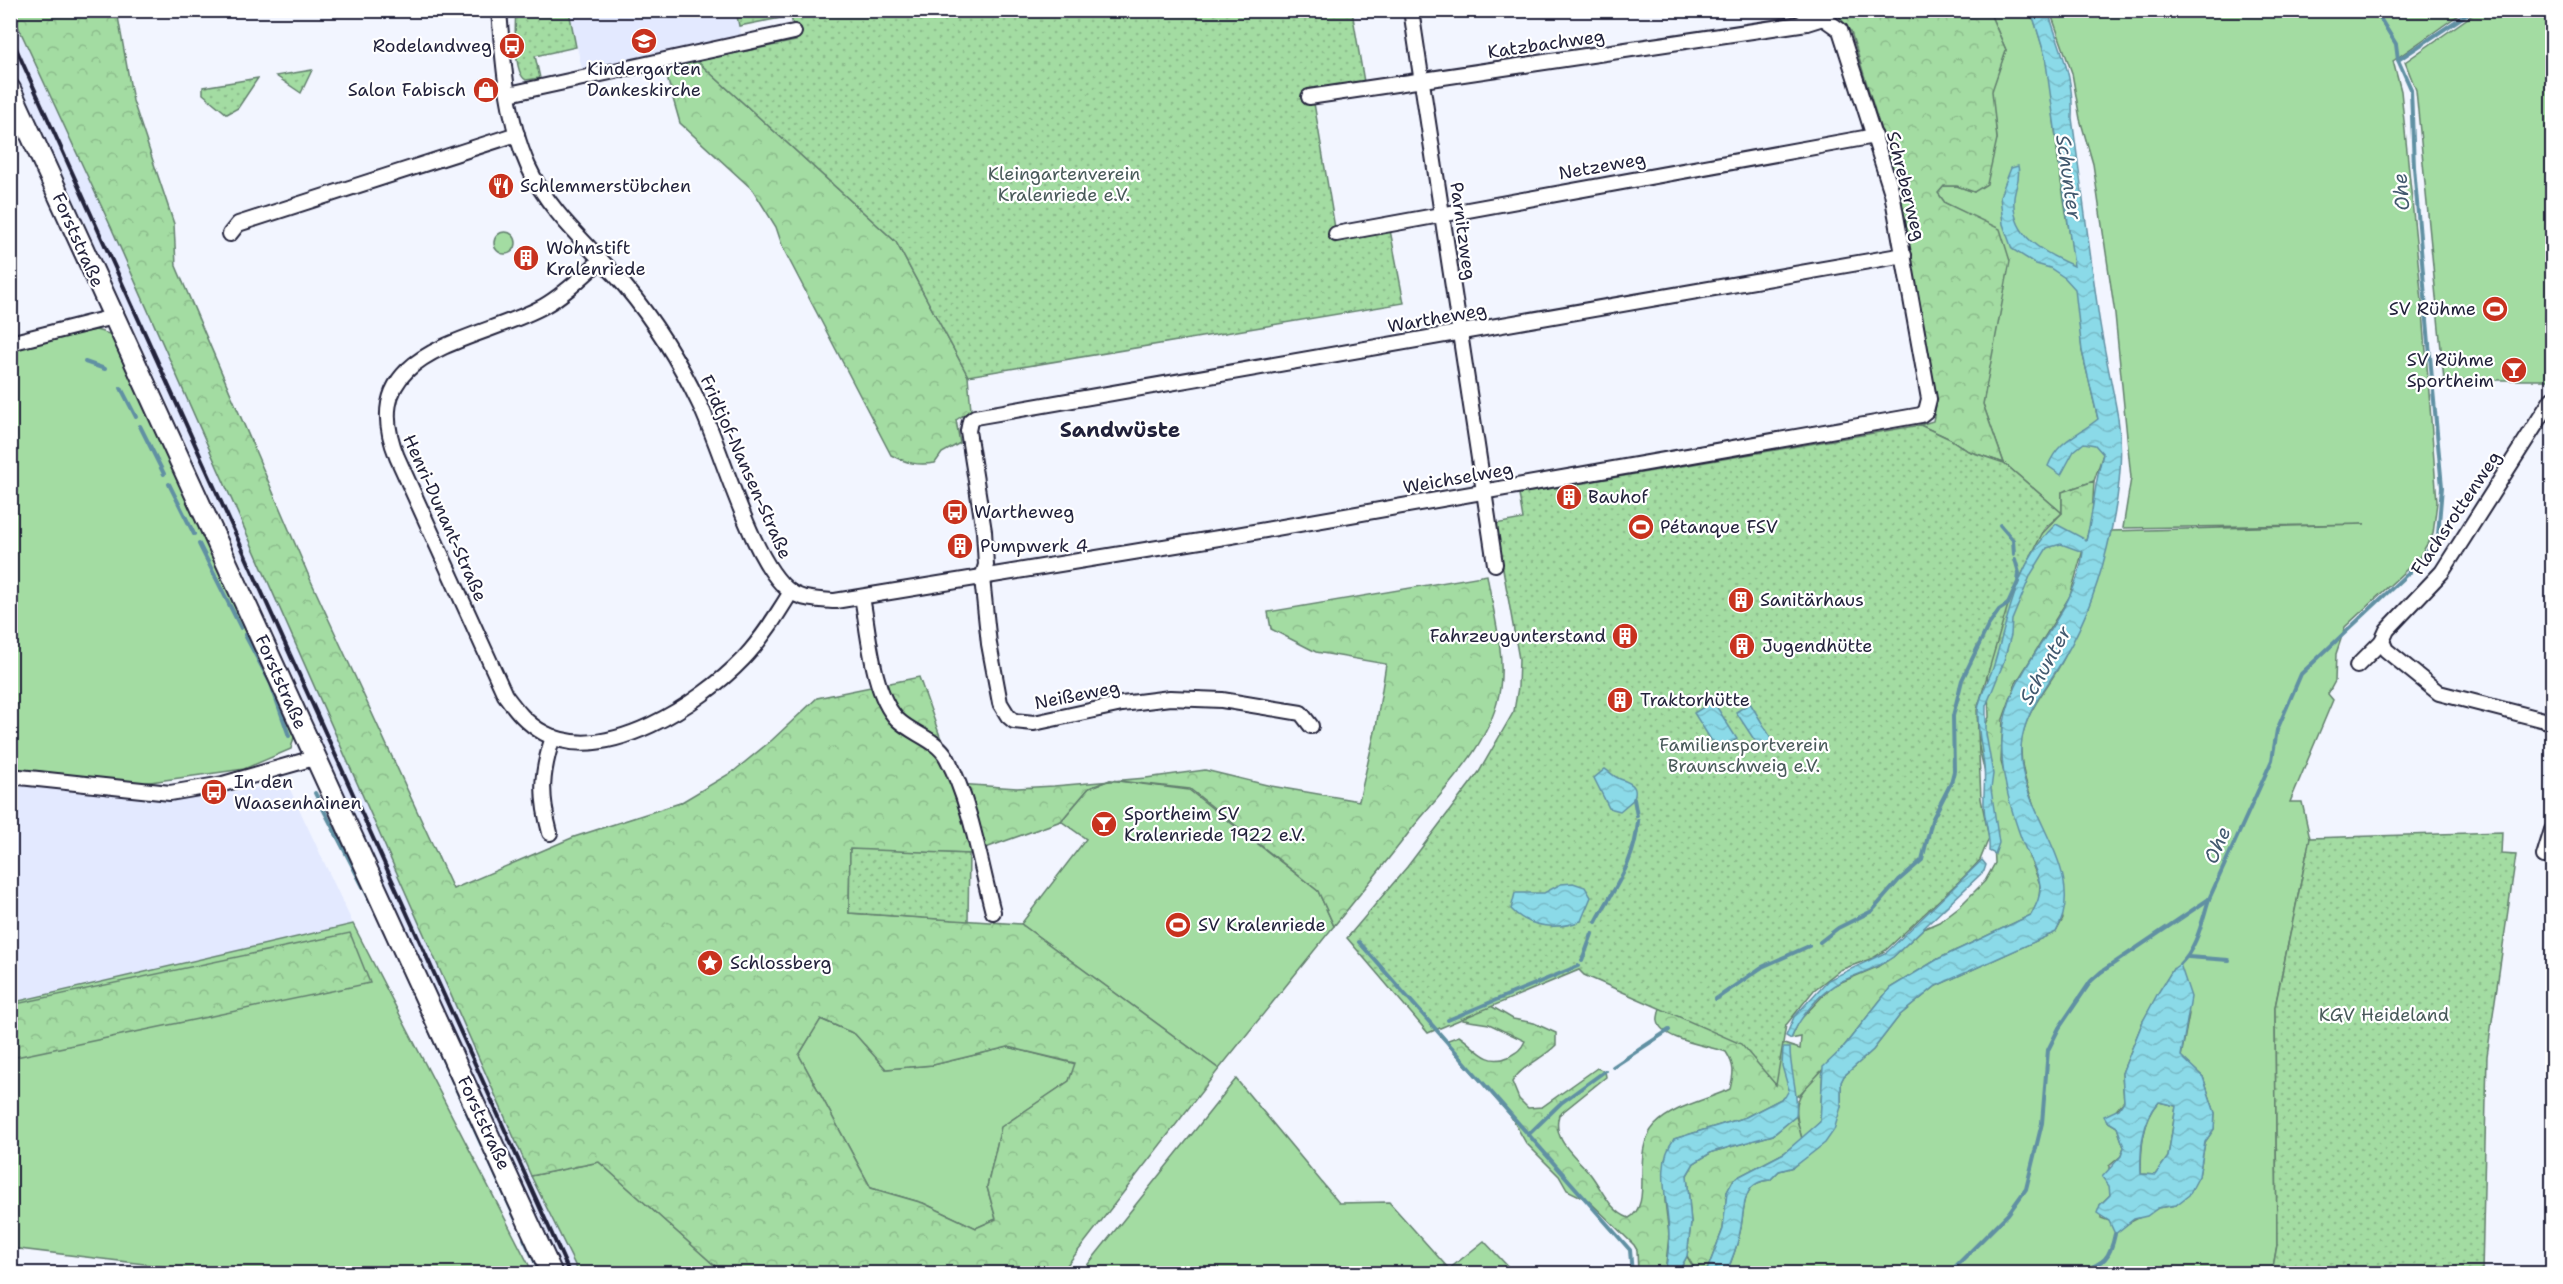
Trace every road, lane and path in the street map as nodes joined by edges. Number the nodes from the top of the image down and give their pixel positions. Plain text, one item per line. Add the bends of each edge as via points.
1 (499, 10) edge
2 (1411, 10) edge
3 (1801, 10) edge
4 (1823, 18) junction
5 (794, 32) dead end
6 (1421, 80) junction
7 (10, 89) edge
8 (508, 94) junction
9 (1309, 97) dead end
10 (517, 134) junction
11 (1875, 136) junction
12 (1443, 212) junction
13 (230, 234) dead end
14 (1335, 234) dead end
15 (1904, 255) junction
16 (601, 260) junction
17 (113, 317) junction
18 (1459, 332) junction
19 (10, 343) edge
20 (1929, 399) joint
21 (2553, 399) edge
22 (975, 417) joint
23 (1483, 492) junction
24 (1495, 564) dead end
25 (982, 578) junction
26 (791, 592) junction
27 (862, 597) junction
28 (2382, 642) junction
29 (2357, 666) dead end
30 (2553, 722) edge
31 (1311, 726) dead end
32 (552, 737) junction
33 (314, 758) junction
34 (10, 776) edge
35 (2553, 830) edge
36 (550, 833) dead end
37 (2544, 856) dead end
38 (993, 912) dead end
39 (552, 1274) edge

1 - 8 street, Fridtjof-Nansen-Straße
2 - 6 street, Parnitzweg
3 - 4 street, Schreberweg
4 - 6 street, Katzbachweg
4 - 11 street, Schreberweg via 1840,30
5 - 8 street
6 - 9 street, Katzbachweg
6 - 12 street, Parnitzweg
7 - 17 main road, Forststraße
8 - 10 street, Fridtjof-Nansen-Straße
10 - 13 street via 238,224
10 - 16 street, Fridtjof-Nansen-Straße via 543,193
11 - 12 street, Netzeweg
11 - 15 street, Schreberweg via 1892,193
12 - 14 street, Netzeweg
12 - 18 street, Parnitzweg
15 - 18 street, Wartheweg
15 - 20 street, Schreberweg
16 - 26 street, Fridtjof-Nansen-Straße via 636,300 687,377 763,560
16 - 32 street, Henri-Dunant-Straße via 543,307 422,358 399,379 387,406 389,436 402,472 505,695 522,718
17 - 19 street
17 - 33 main road, Forststraße
18 - 22 street, Wartheweg
18 - 23 street, Parnitzweg
20 - 23 street, Weichselweg via 1926,411 1915,417
21 - 28 street, Flachsrottenweg via 2442,572 2387,630
22 - 25 street, Neißeweg via 968,431 984,531 986,565
23 - 24 street, Parnitzweg
23 - 25 street, Weichselweg
25 - 27 street
25 - 31 street, Neißeweg via 998,695 1002,709 1014,721 1034,723 1122,704 1197,698 1301,713
26 - 27 street via 822,600
26 - 32 street, Henri-Dunant-Straße via 744,658 685,706 640,729 609,739 583,742
27 - 38 street via 887,707 946,757 969,820
28 - 29 street, Flachsrottenweg
28 - 30 street via 2386,650 2439,693
32 - 36 street via 542,785
33 - 34 street via 222,784 170,793
33 - 39 main road, Forststraße
35 - 37 street

